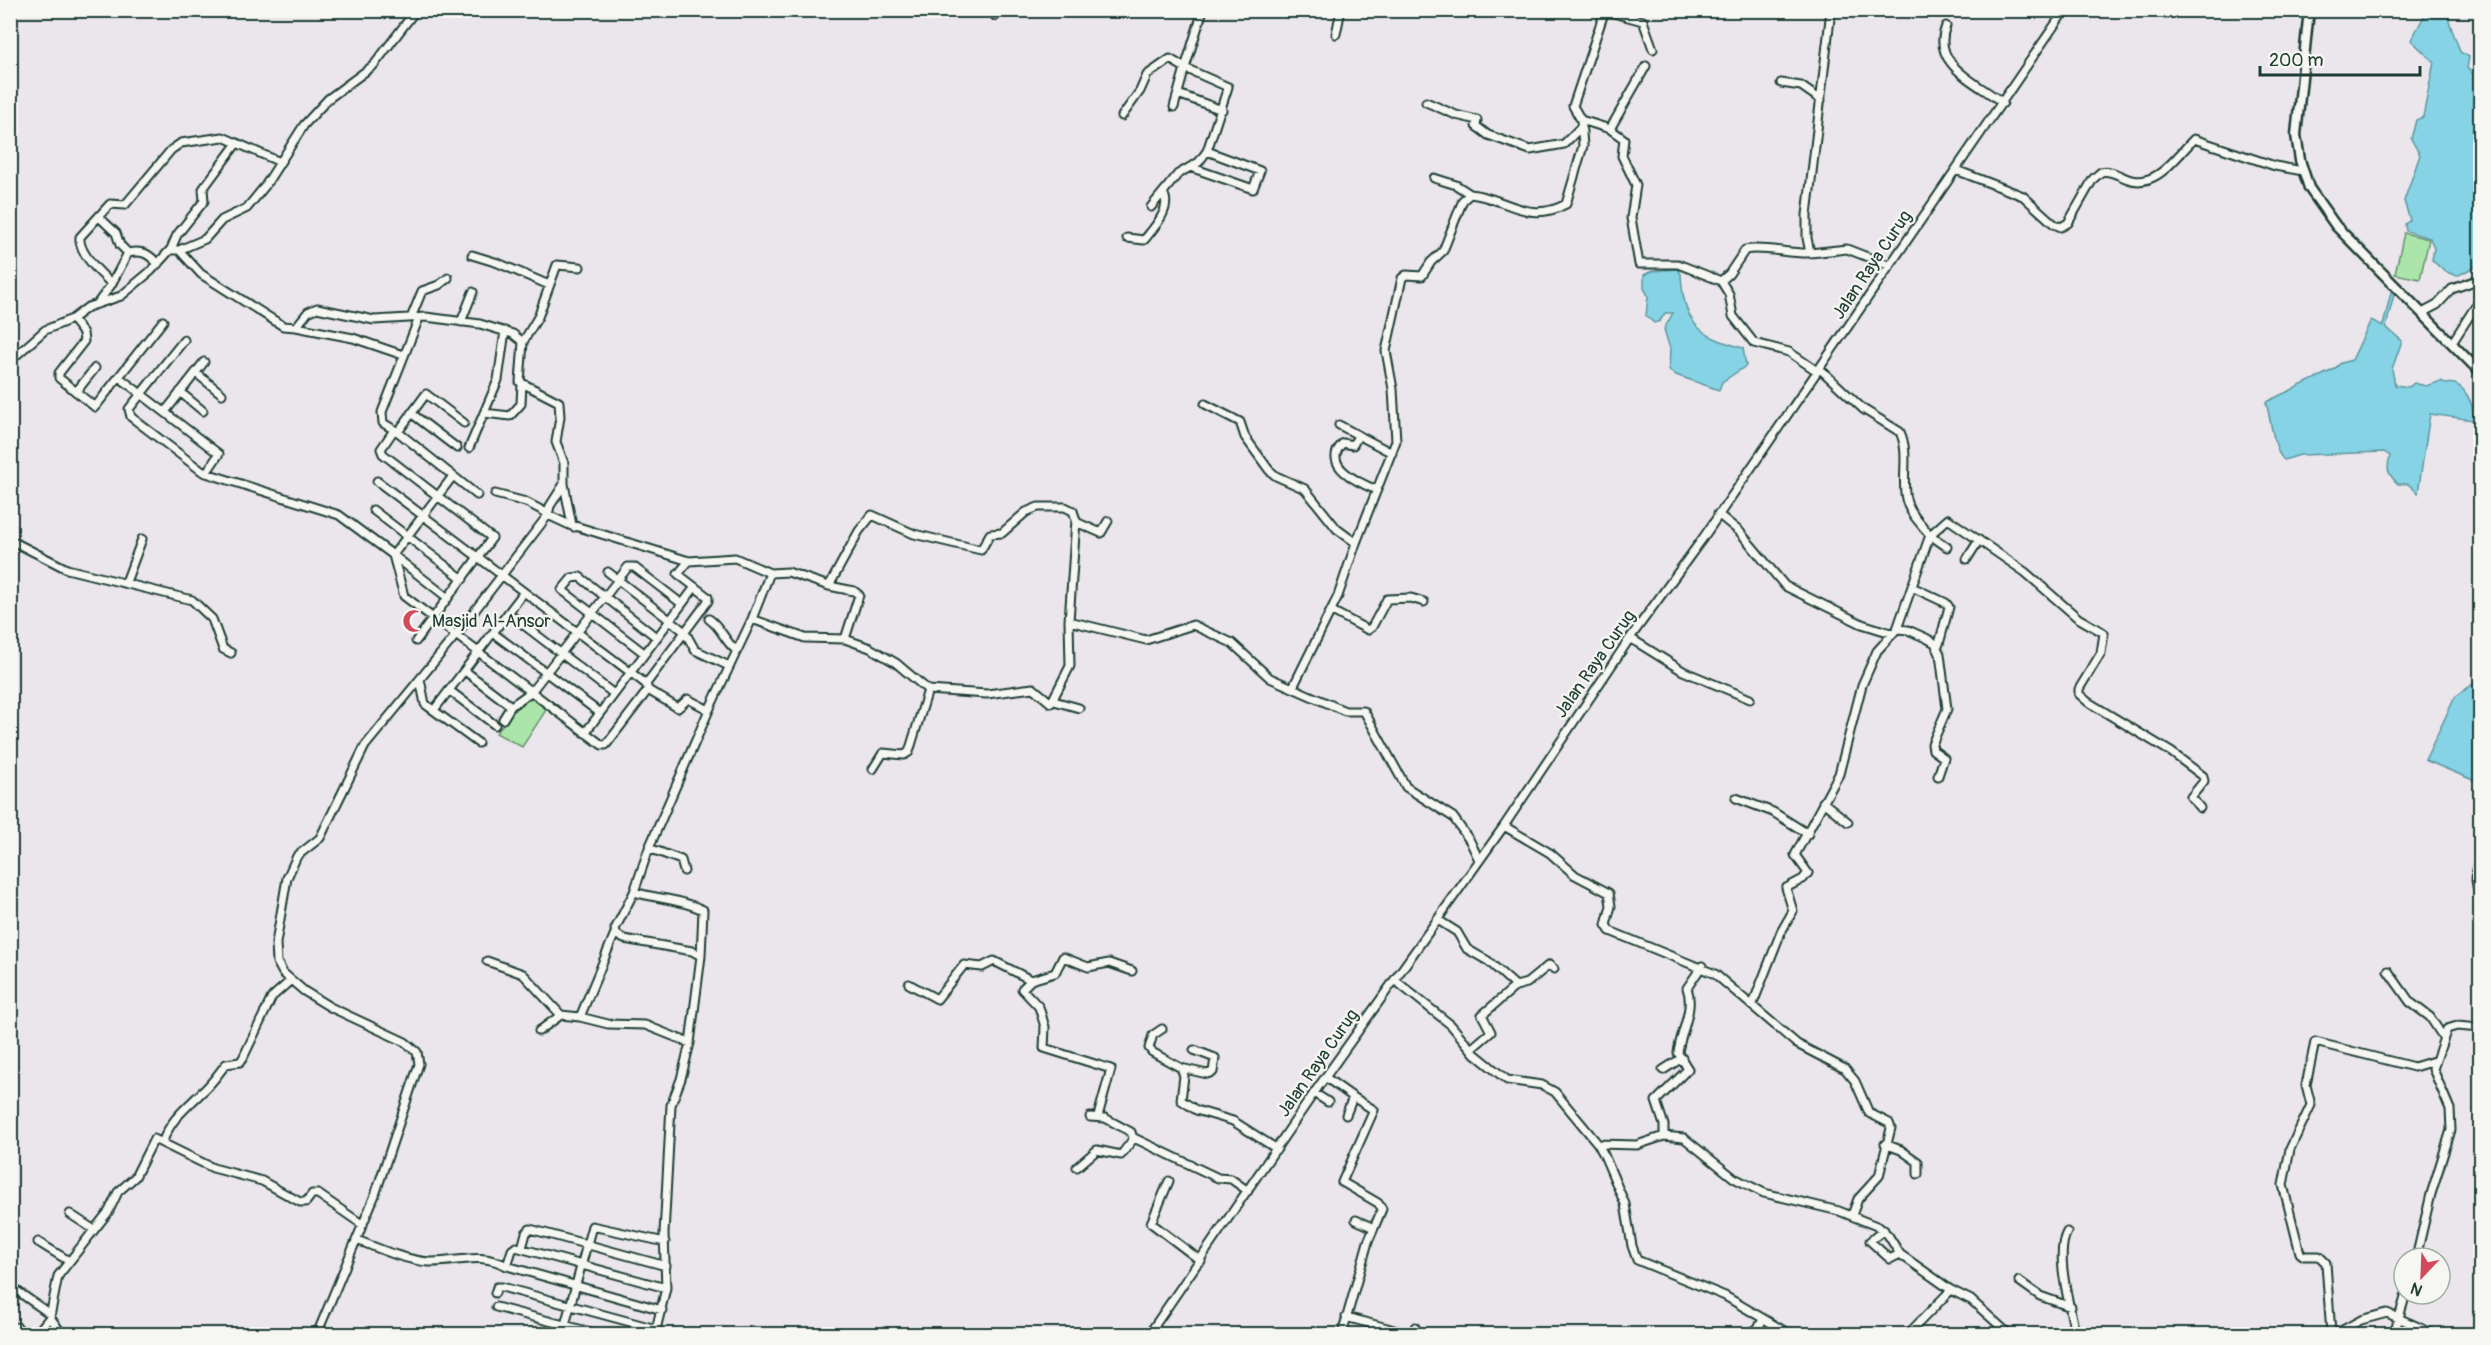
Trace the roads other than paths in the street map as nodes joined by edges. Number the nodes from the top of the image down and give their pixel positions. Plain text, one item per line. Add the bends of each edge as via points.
1 (416, 10) edge
2 (1203, 10) edge
3 (1341, 10) edge
4 (1831, 10) edge
5 (2065, 10) edge
6 (2309, 10) edge
7 (1605, 11) edge
8 (1946, 26) dead end
9 (1336, 34) dead end
10 (1653, 49) dead end
11 (1646, 66) dead end
12 (1185, 68) junction
13 (1781, 83) dead end
14 (1178, 94) junction
15 (1821, 100) junction
16 (1426, 102) dead end
17 (2002, 103) junction
18 (1174, 107) dead end
19 (1222, 110) junction
20 (1122, 116) dead end
21 (1581, 123) junction
22 (1610, 129) junction
23 (237, 143) junction
24 (1206, 152) junction
25 (280, 162) junction
26 (1190, 167) junction
27 (1956, 170) junction
28 (2303, 171) junction
29 (1434, 178) dead end
30 (1162, 193) junction
31 (1470, 194) junction
32 (1151, 207) dead end
33 (99, 218) junction
34 (1127, 238) dead end
35 (175, 249) junction
36 (128, 253) junction
37 (1810, 253) junction
38 (472, 255) dead end
39 (158, 264) junction
40 (1888, 265) junction
41 (580, 267) dead end
42 (448, 278) dead end
43 (2481, 279) edge
44 (1721, 281) junction
45 (112, 284) junction
46 (549, 285) junction
47 (473, 292) dead end
48 (97, 304) junction
49 (2481, 306) edge
50 (2422, 314) junction
51 (411, 318) junction
52 (419, 318) junction
53 (72, 319) junction
54 (163, 321) dead end
55 (461, 322) junction
56 (296, 327) junction
57 (505, 331) junction
58 (184, 340) dead end
59 (523, 342) junction
60 (2452, 343) junction
61 (403, 355) junction
62 (10, 361) edge
63 (204, 362) dead end
64 (95, 368) dead end
65 (1818, 370) junction
66 (2481, 372) edge
67 (196, 373) junction
68 (119, 377) junction
69 (522, 383) junction
70 (76, 392) junction
71 (180, 392) junction
72 (142, 394) junction
73 (222, 394) dead end
74 (1204, 404) dead end
75 (203, 411) dead end
76 (165, 412) junction
77 (411, 413) junction
78 (484, 413) junction
79 (464, 423) dead end
80 (1339, 426) dead end
81 (396, 431) junction
82 (1359, 436) junction
83 (457, 448) dead end
84 (469, 448) dead end
85 (1392, 453) junction
86 (206, 473) junction
87 (453, 476) junction
88 (377, 481) dead end
89 (564, 484) junction
90 (1377, 490) junction
91 (495, 494) dead end
92 (437, 495) junction
93 (477, 495) dead end
94 (373, 510) dead end
95 (547, 514) junction
96 (1718, 514) junction
97 (422, 516) junction
98 (1108, 521) dead end
99 (1076, 522) junction
100 (574, 527) junction
101 (407, 535) junction
102 (1930, 535) junction
103 (142, 539) dead end
104 (10, 540) edge
105 (1979, 540) junction
106 (1356, 543) junction
107 (1947, 547) dead end
108 (393, 555) junction
109 (479, 559) junction
110 (1967, 559) dead end
111 (688, 561) junction
112 (608, 572) dead end
113 (770, 573) junction
114 (501, 575) junction
115 (463, 579) junction
116 (617, 580) junction
117 (126, 582) junction
118 (829, 586) junction
119 (694, 587) junction
120 (1912, 587) junction
121 (524, 592) junction
122 (604, 596) junction
123 (448, 598) junction
124 (1424, 602) dead end
125 (682, 604) junction
126 (1332, 611) junction
127 (508, 613) junction
128 (592, 614) junction
129 (433, 617) junction
130 (709, 619) dead end
131 (752, 619) junction
132 (669, 620) junction
133 (1069, 621) junction
134 (1894, 631) junction
135 (579, 632) junction
136 (685, 632) junction
137 (493, 633) junction
138 (456, 635) junction
139 (656, 637) junction
140 (1630, 638) junction
141 (845, 639) junction
142 (416, 641) dead end
143 (1935, 643) junction
144 (736, 650) junction
145 (479, 652) junction
146 (231, 653) dead end
147 (561, 653) junction
148 (644, 653) junction
149 (729, 666) junction
150 (465, 671) junction
151 (546, 672) junction
152 (630, 672) junction
153 (420, 679) junction
154 (647, 687) junction
155 (1293, 687) junction
156 (928, 690) junction
157 (450, 691) junction
158 (531, 692) junction
159 (614, 693) junction
160 (1750, 699) dead end
161 (1054, 701) junction
162 (511, 706) junction
163 (1079, 708) dead end
164 (434, 710) junction
165 (708, 710) junction
166 (600, 713) junction
167 (502, 719) dead end
168 (495, 725) dead end
169 (585, 733) junction
170 (478, 743) dead end
171 (873, 769) dead end
172 (1938, 776) dead end
173 (1736, 798) dead end
174 (1823, 802) junction
175 (2200, 808) dead end
176 (1848, 822) dead end
177 (1504, 826) junction
178 (2481, 826) edge
179 (1808, 834) junction
180 (649, 848) junction
181 (1479, 860) junction
182 (684, 871) dead end
183 (634, 892) junction
184 (2481, 903) edge
185 (1437, 920) junction
186 (615, 933) junction
187 (701, 956) junction
188 (487, 961) dead end
189 (1702, 966) junction
190 (1554, 969) dead end
191 (1132, 971) dead end
192 (2388, 971) dead end
193 (1031, 980) junction
194 (290, 981) junction
195 (1396, 981) junction
196 (909, 984) dead end
197 (1516, 986) junction
198 (1752, 1006) junction
199 (561, 1015) junction
200 (580, 1017) junction
201 (2481, 1028) edge
202 (1162, 1029) dead end
203 (539, 1032) dead end
204 (2443, 1037) junction
205 (690, 1043) junction
206 (1471, 1049) junction
207 (1194, 1050) dead end
208 (1682, 1058) junction
209 (2434, 1061) junction
210 (1181, 1068) junction
211 (1663, 1070) dead end
212 (1325, 1077) junction
213 (1314, 1093) junction
214 (1353, 1097) junction
215 (1328, 1102) dead end
216 (1346, 1115) dead end
217 (1664, 1136) junction
218 (1133, 1138) junction
219 (162, 1141) junction
220 (1598, 1144) junction
221 (1885, 1144) junction
222 (1277, 1149) junction
223 (1077, 1167) dead end
224 (1918, 1174) dead end
225 (1169, 1181) dead end
226 (1248, 1191) junction
227 (70, 1214) dead end
228 (1852, 1215) junction
229 (1356, 1220) dead end
230 (363, 1225) junction
231 (1374, 1228) junction
232 (93, 1229) junction
233 (1884, 1230) junction
234 (2067, 1232) dead end
235 (357, 1240) junction
236 (38, 1242) dead end
237 (665, 1242) junction
238 (587, 1244) junction
239 (2419, 1246) edge
240 (522, 1248) junction
241 (1900, 1254) junction
242 (69, 1261) junction
243 (1201, 1261) junction
244 (581, 1264) junction
245 (507, 1266) junction
246 (666, 1266) junction
247 (2019, 1281) dead end
248 (575, 1285) junction
249 (10, 1286) edge
250 (666, 1288) junction
251 (1951, 1290) junction
252 (495, 1293) dead end
253 (570, 1306) junction
254 (2402, 1306) edge
255 (496, 1307) dead end
256 (2071, 1307) junction
257 (662, 1310) junction
258 (50, 1316) junction
259 (1346, 1317) junction
260 (2399, 1318) junction
261 (1763, 1320) junction
262 (565, 1325) junction
263 (1415, 1327) dead end
264 (17, 1328) dead end
265 (1386, 1331) edge
266 (656, 1332) edge
267 (24, 1335) edge
268 (36, 1335) edge
269 (62, 1335) edge
270 (317, 1335) edge
271 (598, 1335) edge
272 (1149, 1335) edge
273 (1342, 1335) edge
274 (1409, 1335) edge
275 (1748, 1335) edge
276 (1812, 1335) edge
277 (1908, 1335) edge
278 (2009, 1335) edge
279 (2075, 1335) edge
280 (2333, 1335) edge
281 (2394, 1335) edge
282 (2434, 1335) edge

1 - 25 street via 374,65 319,108
2 - 12 street
3 - 9 street
4 - 15 street
5 - 17 street, Jalan Raya Curug
6 - 28 main road via 2296,135
7 - 10 street via 1643,21
7 - 21 street via 1574,106
8 - 17 street via 1942,45 1948,62
11 - 22 street
12 - 14 street
12 - 19 street via 1228,86
12 - 20 street via 1170,59 1150,73
13 - 15 street via 1801,86
14 - 18 street
14 - 19 street
15 - 37 street via 1807,215
16 - 21 street via 1477,119 1477,127 1488,135 1526,149 1564,144
17 - 27 street, Jalan Raya Curug
19 - 24 street
21 - 22 street
21 - 31 street via 1583,146 1564,206 1524,211
22 - 44 street via 1624,139 1622,156 1635,185 1631,218 1639,264 1678,264
23 - 25 street
23 - 33 street via 218,136 177,144 125,205 112,203
23 - 35 street via 203,189 203,203 177,235
24 - 26 street
24 - 26 street via 1260,171 1253,189
25 - 35 street via 247,208 222,220 205,239
26 - 30 street via 1178,174
27 - 28 street via 2023,196 2061,227 2068,223 2101,172 2138,181 2154,179 2194,139 2275,166
27 - 40 street, Jalan Raya Curug
28 - 50 main road via 2315,200 2329,219
29 - 31 street
30 - 32 street
30 - 34 street via 1166,205 1146,238 1141,242
31 - 85 street via 1463,200 1443,251 1425,273 1402,278 1386,351 1396,432
33 - 36 street via 116,233
33 - 45 street via 85,230 80,243
35 - 39 street
35 - 56 street via 201,274 283,326
36 - 39 street via 145,253
36 - 45 street
37 - 40 street via 1847,249
37 - 44 street via 1747,249
38 - 46 street
39 - 48 street via 121,296
40 - 65 street, Jalan Raya Curug
41 - 46 street via 557,265
42 - 51 street via 422,291
43 - 50 street via 2452,290
44 - 65 street via 1729,294 1733,316 1754,343 1789,352
45 - 48 street
46 - 59 street via 538,317
47 - 55 street
48 - 53 street
49 - 60 street via 2477,304
50 - 60 main road
51 - 52 street
51 - 56 street via 374,320 317,308 308,312
52 - 55 street
52 - 61 street
53 - 62 street via 45,330
53 - 70 street via 84,341 58,376
54 - 68 street
55 - 57 street
56 - 61 street via 353,338
57 - 59 street
57 - 78 street via 498,380
58 - 72 street
59 - 69 street via 519,377
60 - 66 main road
61 - 81 street via 381,416
63 - 67 street
64 - 70 street
65 - 96 street, Jalan Raya Curug
65 - 102 street via 1863,409 1900,432 1905,498
67 - 71 street
67 - 73 street
68 - 70 street via 95,407
68 - 72 street
69 - 78 street via 521,404 510,416
69 - 89 street via 558,402 556,442 564,463
71 - 75 street
71 - 76 street
72 - 76 street
72 - 86 street via 129,410 131,417
74 - 106 street via 1240,422 1269,470 1305,489 1337,528
76 - 86 street via 219,454
77 - 79 street via 426,394
77 - 81 street
77 - 83 street
78 - 84 street
80 - 82 street
81 - 87 street
81 - 92 street via 382,452
82 - 85 street
82 - 90 street via 1353,445 1340,445 1336,464 1360,483
85 - 90 street
86 - 108 street via 334,512
87 - 92 street
87 - 93 street
88 - 97 street
89 - 95 street
89 - 100 street
90 - 106 street
91 - 95 street via 526,502
92 - 97 street
92 - 109 street via 492,537
94 - 101 street
95 - 100 street
95 - 114 street
96 - 134 street via 1740,532 1785,586 1862,624
96 - 140 street, Jalan Raya Curug
97 - 101 street
97 - 109 street
98 - 99 street via 1101,533
99 - 118 street via 1070,509 1038,507 1002,533 990,534 983,549 978,550 908,532 872,515
99 - 133 street
100 - 111 street
101 - 108 street
101 - 115 street
102 - 105 street via 1948,519
102 - 107 street
102 - 120 street
103 - 117 street
104 - 117 street via 60,566
105 - 110 street
105 - 175 street via 2025,572 2078,618 2104,633 2101,653 2079,694 2203,776 2204,781 2191,797
106 - 126 street
108 - 123 street
108 - 129 street via 404,596
109 - 114 street
109 - 115 street
111 - 113 street via 735,558
111 - 119 street via 678,574
112 - 116 street
113 - 118 street via 788,572
113 - 131 street
114 - 121 street
114 - 138 street
115 - 123 street
116 - 122 street
116 - 125 street via 626,568 634,567
116 - 132 street
117 - 146 street via 196,603 212,619 224,649
118 - 141 street via 860,595
119 - 125 street
119 - 136 street via 709,600
120 - 134 street
120 - 143 street via 1949,608 1939,644
121 - 127 street
121 - 135 street
122 - 128 street
122 - 128 street via 577,576 562,590
122 - 139 street
123 - 129 street
124 - 126 street via 1387,599 1368,630
125 - 132 street
126 - 155 street
127 - 137 street
127 - 147 street
128 - 135 street
128 - 148 street
129 - 138 street
129 - 142 street
130 - 144 street via 722,629
131 - 141 street via 805,638
131 - 144 street
132 - 136 street
132 - 139 street
133 - 155 street via 1146,640 1193,625 1232,643 1266,676
133 - 161 street via 1070,666
134 - 143 street via 1908,630
134 - 174 street via 1877,651 1868,670 1839,774
135 - 147 street
135 - 152 street
136 - 149 street via 695,650
136 - 154 street
137 - 145 street
137 - 151 street
138 - 145 street
138 - 153 street
139 - 148 street
140 - 160 street via 1683,671
140 - 177 street, Jalan Raya Curug
141 - 156 street via 886,656
143 - 172 street via 1947,709 1932,744 1933,750 1944,758
144 - 149 street
145 - 150 street
145 - 158 street
147 - 151 street
147 - 159 street
148 - 152 street
149 - 165 street
150 - 157 street
150 - 162 street
151 - 158 street
151 - 166 street
152 - 154 street
152 - 159 street
153 - 164 street via 424,702
153 - 194 street via 364,746 320,838 297,856 288,872 276,951 280,968
154 - 165 street via 678,708 688,699
154 - 169 street via 605,745
155 - 181 street via 1345,711 1365,712 1406,787 1453,817
156 - 161 street via 987,694 1029,687 1039,690 1049,703
156 - 171 street via 909,752 883,753
157 - 164 street
157 - 168 street
158 - 162 street
158 - 169 street
159 - 166 street
161 - 163 street
162 - 167 street
164 - 170 street
165 - 180 street
166 - 169 street
173 - 179 street via 1773,812
174 - 176 street
174 - 179 street
177 - 181 street, Jalan Raya Curug
177 - 189 street via 1550,853 1575,875 1609,893 1611,906 1606,925 1610,931
178 - 184 street via 2476,880
179 - 198 street via 1795,857 1808,873 1786,888 1793,911
180 - 182 street via 681,860
180 - 183 street
181 - 185 street, Jalan Raya Curug
183 - 186 street
183 - 187 street via 702,909
185 - 195 street, Jalan Raya Curug
185 - 197 street via 1457,932 1467,949
186 - 187 street via 633,941 693,951
186 - 200 street
187 - 205 street
188 - 199 street via 523,974
189 - 198 street
189 - 208 street via 1687,988 1687,1024 1678,1053
190 - 197 street via 1549,965 1527,983
191 - 193 street via 1109,963 1088,968 1063,957 1055,973
192 - 204 street
193 - 196 street via 994,961 982,967 964,965 938,999
193 - 218 street via 1022,991 1039,1007 1045,1027 1044,1048 1111,1068 1094,1116 1131,1132
194 - 219 street via 272,997 242,1061 226,1064 174,1118
194 - 230 street via 417,1052 418,1072
195 - 206 street via 1451,1025
195 - 212 street, Jalan Raya Curug
197 - 206 street via 1482,1015 1491,1032
198 - 221 street via 1797,1044 1850,1073 1869,1113 1891,1124
199 - 200 street
199 - 203 street
200 - 205 street via 608,1024 645,1025
201 - 204 street via 2451,1027
202 - 210 street via 1153,1035 1149,1049
204 - 209 street
205 - 237 street via 671,1104
206 - 220 street via 1507,1080 1542,1085 1555,1092
207 - 210 street via 1215,1058 1214,1072
208 - 211 street
208 - 217 street via 1688,1069 1656,1101
209 - 239 street via 2435,1078 2448,1104 2451,1130
209 - 280 street via 2414,1067 2315,1042 2306,1085 2311,1105 2290,1149 2283,1190 2300,1253 2319,1256 2325,1263
210 - 222 street via 1184,1076 1180,1096 1184,1102 1196,1110 1233,1121
212 - 213 street, Jalan Raya Curug
212 - 214 street
213 - 215 street
213 - 222 street, Jalan Raya Curug
214 - 216 street
214 - 231 street via 1374,1110 1342,1182 1381,1206
217 - 220 street via 1637,1145
217 - 228 street via 1684,1138 1734,1178 1764,1193
218 - 223 street via 1121,1155 1096,1150
218 - 226 street via 1218,1178 1231,1179
219 - 230 street via 213,1168 256,1178 300,1202 318,1194
219 - 232 street via 151,1140 135,1177 118,1192 109,1211
220 - 261 street via 1625,1204 1637,1260 1725,1296
221 - 224 street via 1918,1162
221 - 228 street via 1878,1176 1858,1199
222 - 226 street, Jalan Raya Curug
225 - 243 street via 1151,1223
226 - 243 street, Jalan Raya Curug
227 - 232 street
228 - 233 street
229 - 231 street
230 - 235 street
231 - 259 street
232 - 242 street
233 - 241 street
233 - 241 street via 1870,1241 1890,1259
234 - 256 street via 2063,1263
235 - 245 street via 422,1261 478,1257
235 - 270 street
236 - 242 street
237 - 238 street via 593,1226
237 - 246 street
238 - 240 street via 530,1229
238 - 244 street
238 - 246 street
240 - 244 street
240 - 245 street via 512,1248
241 - 251 street
242 - 258 street via 56,1281
243 - 272 street, Jalan Raya Curug
244 - 248 street
244 - 250 street
245 - 248 street
246 - 250 street
247 - 256 street via 2040,1296
248 - 253 street
248 - 257 street
249 - 258 street
250 - 257 street
251 - 277 street
251 - 278 street via 1971,1300
252 - 253 street via 500,1287
253 - 262 street
253 - 266 street
254 - 260 street
255 - 262 street
256 - 279 street
257 - 266 street
258 - 268 street
258 - 269 street
259 - 265 street
259 - 273 street
260 - 280 street via 2391,1313 2377,1315
260 - 281 street
260 - 282 street
261 - 275 street
261 - 276 street via 1786,1332
262 - 271 street
263 - 274 street
264 - 267 street
265 - 274 street

